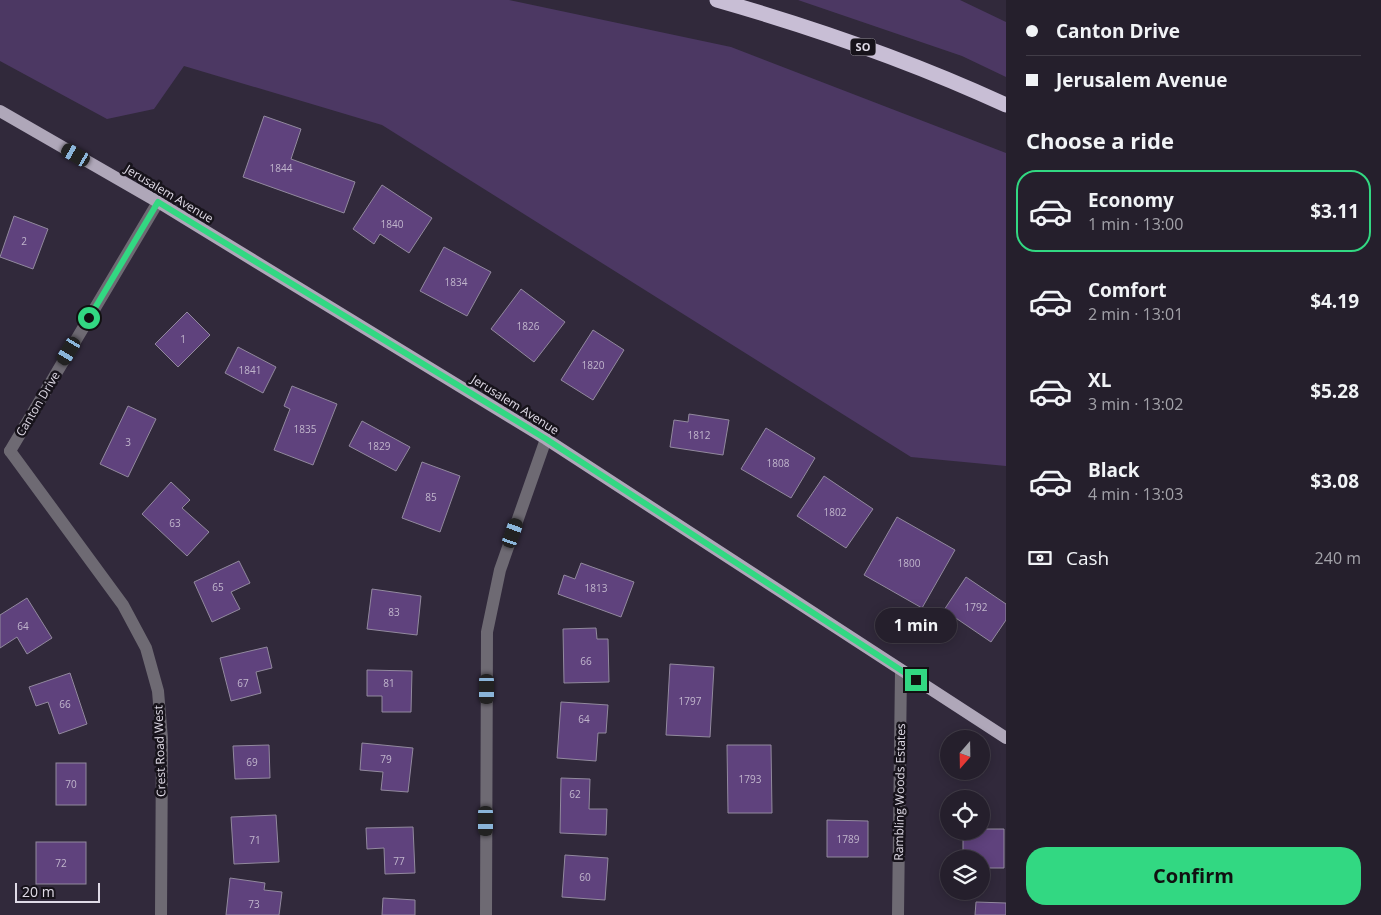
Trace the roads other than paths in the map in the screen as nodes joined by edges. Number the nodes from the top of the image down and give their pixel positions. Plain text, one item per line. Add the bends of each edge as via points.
1 (716, 0) edge
2 (1006, 105) edge
3 (0, 111) edge
4 (158, 202) junction
5 (546, 439) junction
6 (5, 451) edge
7 (901, 670) junction
8 (1006, 738) edge
9 (161, 915) edge
10 (486, 915) edge
11 (898, 915) edge

1 - 2 highway, SO via 852,43
3 - 4 main road, Jerusalem Avenue
4 - 5 main road, Jerusalem Avenue
4 - 6 street, Canton Drive
5 - 7 main road, Jerusalem Avenue
5 - 10 street via 500,570 487,632
6 - 9 street, Crest Road West via 123,605 146,648 158,691 162,739
7 - 8 main road, Jerusalem Avenue
7 - 11 street, Rambling Woods Estates

